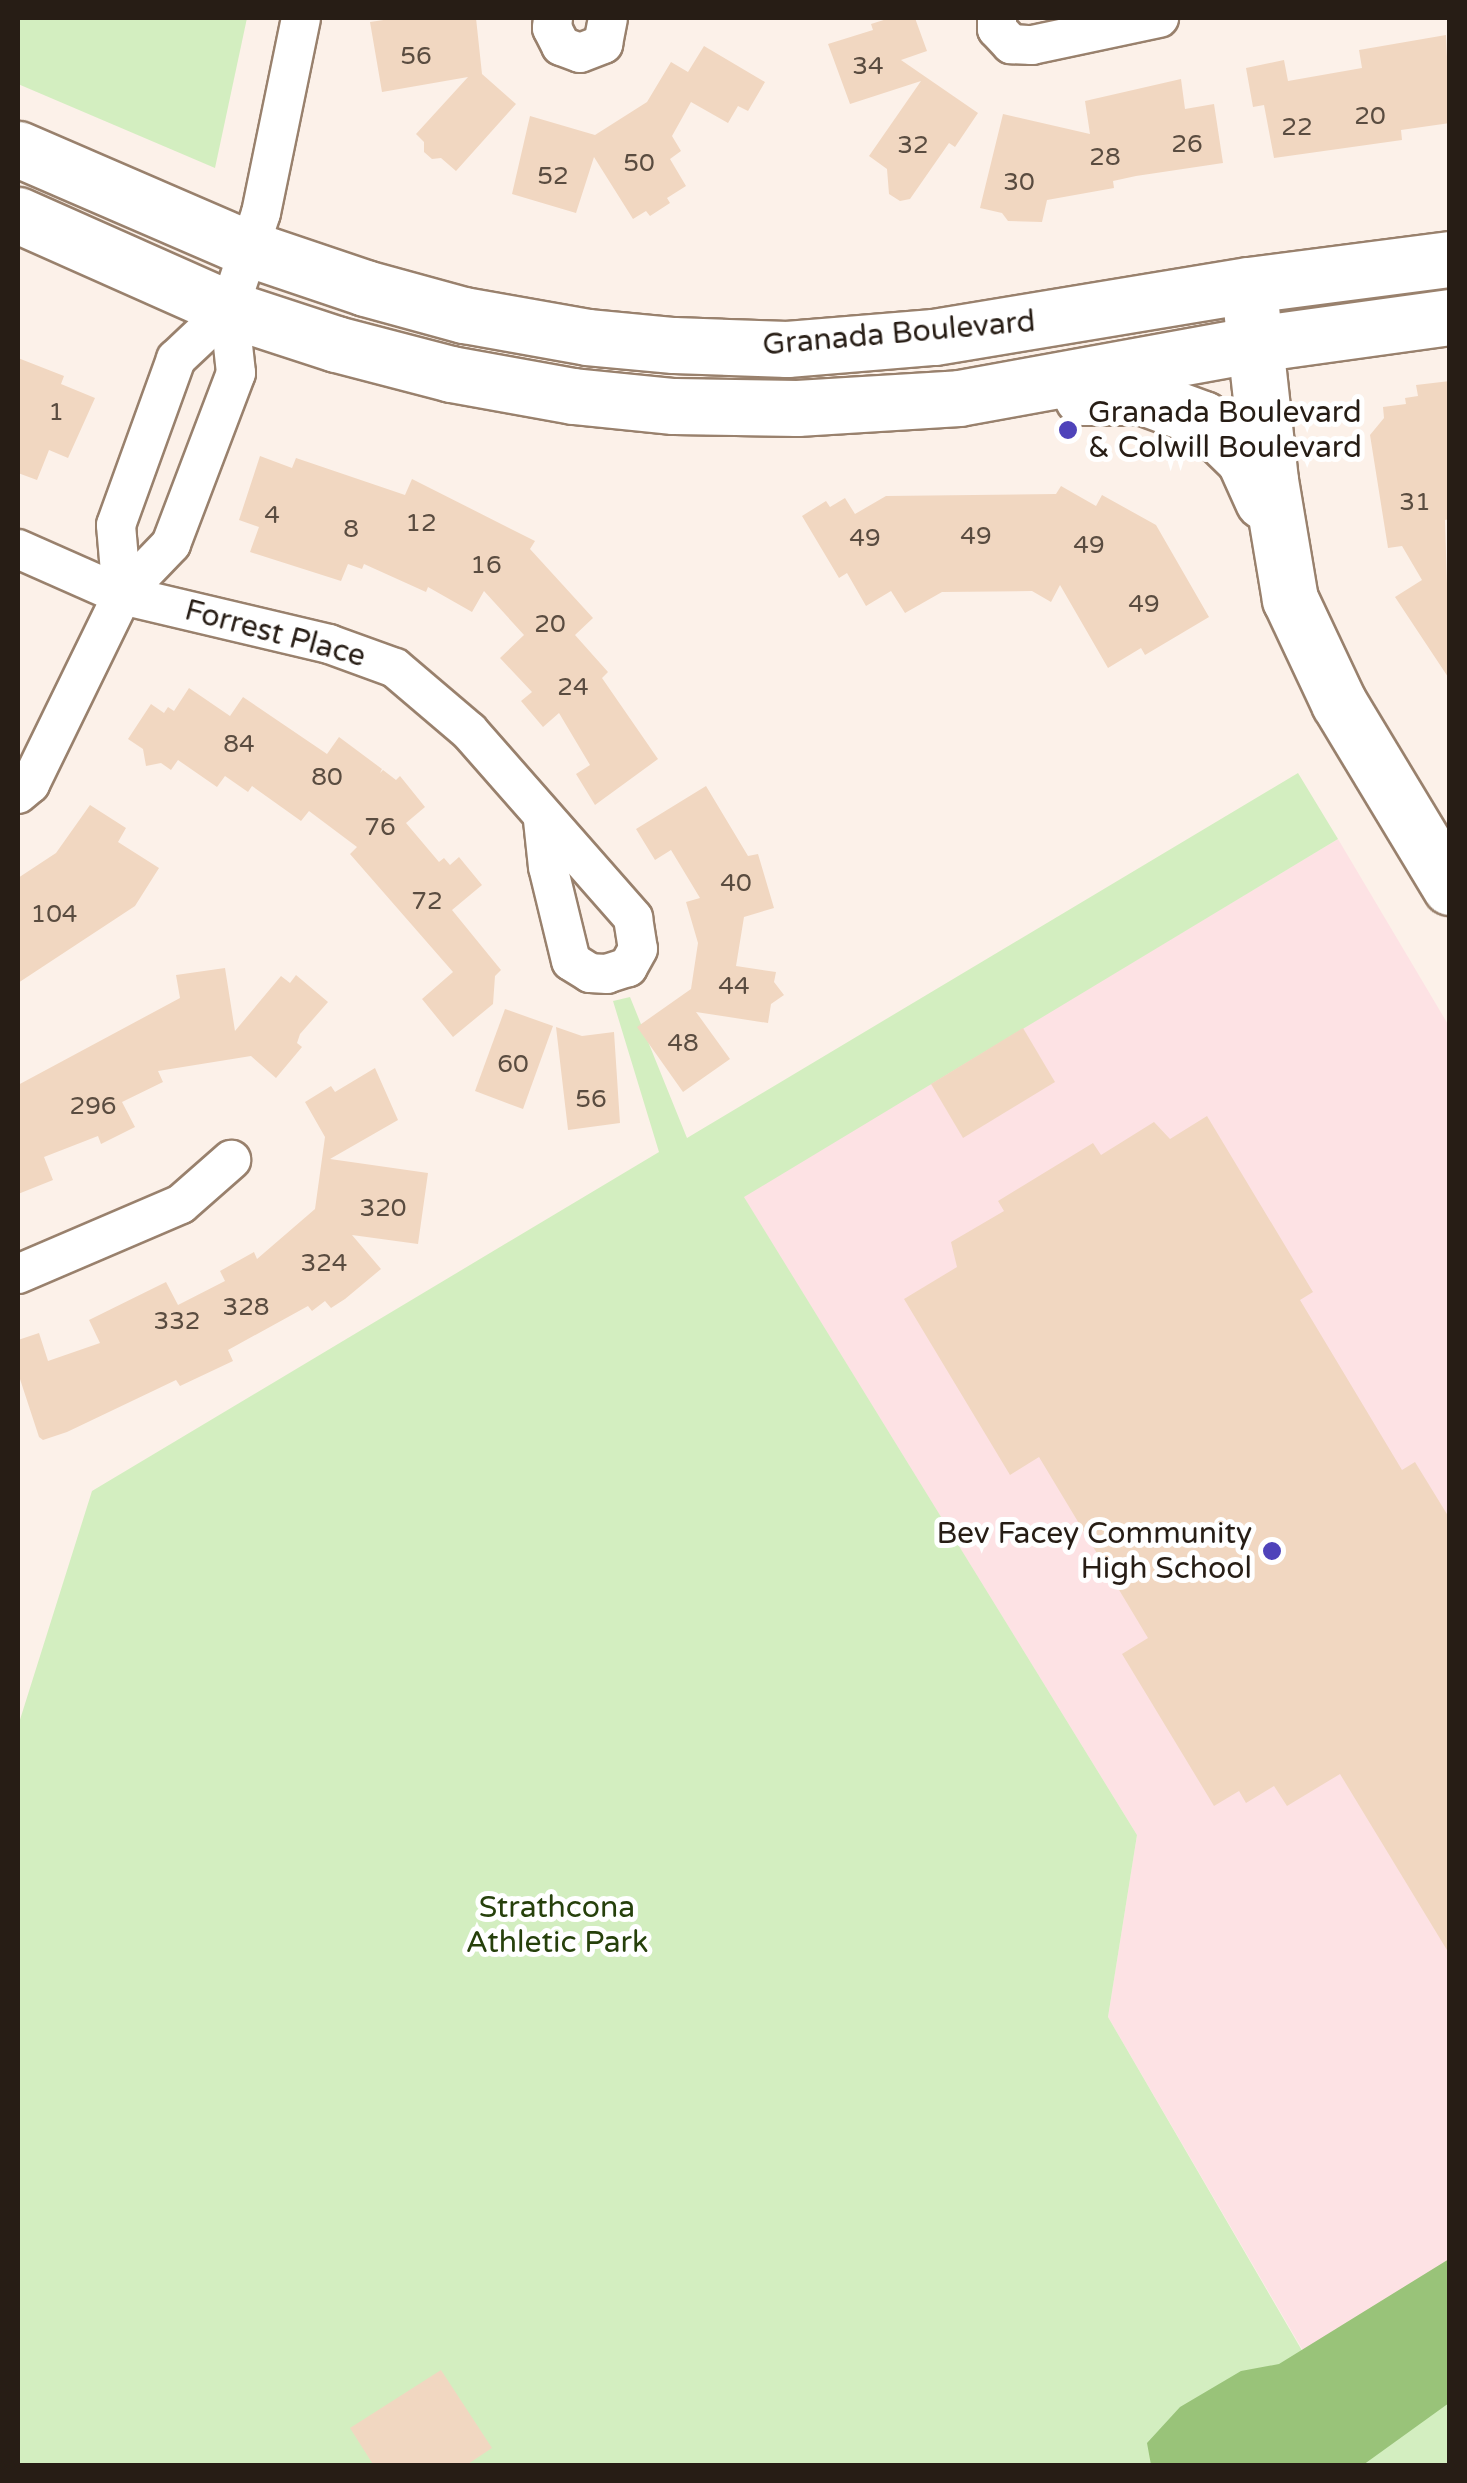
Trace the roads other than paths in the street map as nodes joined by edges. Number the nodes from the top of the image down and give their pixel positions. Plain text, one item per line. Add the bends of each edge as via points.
1 (301, 18) edge
2 (553, 18) edge
3 (608, 18) edge
4 (998, 18) edge
5 (1159, 18) edge
6 (18, 149) edge
7 (18, 215) edge
8 (247, 248) junction
9 (1450, 259) edge
10 (1249, 285) junction
11 (228, 309) junction
12 (1450, 316) edge
13 (1255, 344) junction
14 (959, 398) junction
15 (1280, 537) junction
16 (18, 549) edge
17 (122, 594) junction
18 (18, 794) edge
19 (543, 820) dead end
20 (1450, 887) edge
21 (232, 1160) dead end
22 (18, 1274) edge

1 - 8 street via 261,213
2 - 3 street via 561,46 580,54 603,44
4 - 5 street via 997,29 1011,44 1032,45
6 - 8 main road, Granada Boulevard
7 - 11 main road, Granada Boulevard
8 - 10 main road, Granada Boulevard via 464,315 587,337 787,349 934,337
8 - 11 street
9 - 10 main road, Granada Boulevard
10 - 13 main road
11 - 14 main road, Granada Boulevard via 451,374 572,396 797,408
11 - 17 street via 236,373 171,544
11 - 17 street via 176,359 116,525
12 - 13 main road, Granada Boulevard
13 - 14 main road, Granada Boulevard
13 - 15 main road
14 - 15 main road via 1143,397 1203,419 1244,459
15 - 20 main road via 1290,599 1303,629
16 - 17 street, Forrest Place
17 - 18 street via 30,784
17 - 19 street, Forrest Place via 328,644 395,668 469,731
21 - 22 street via 182,1204

